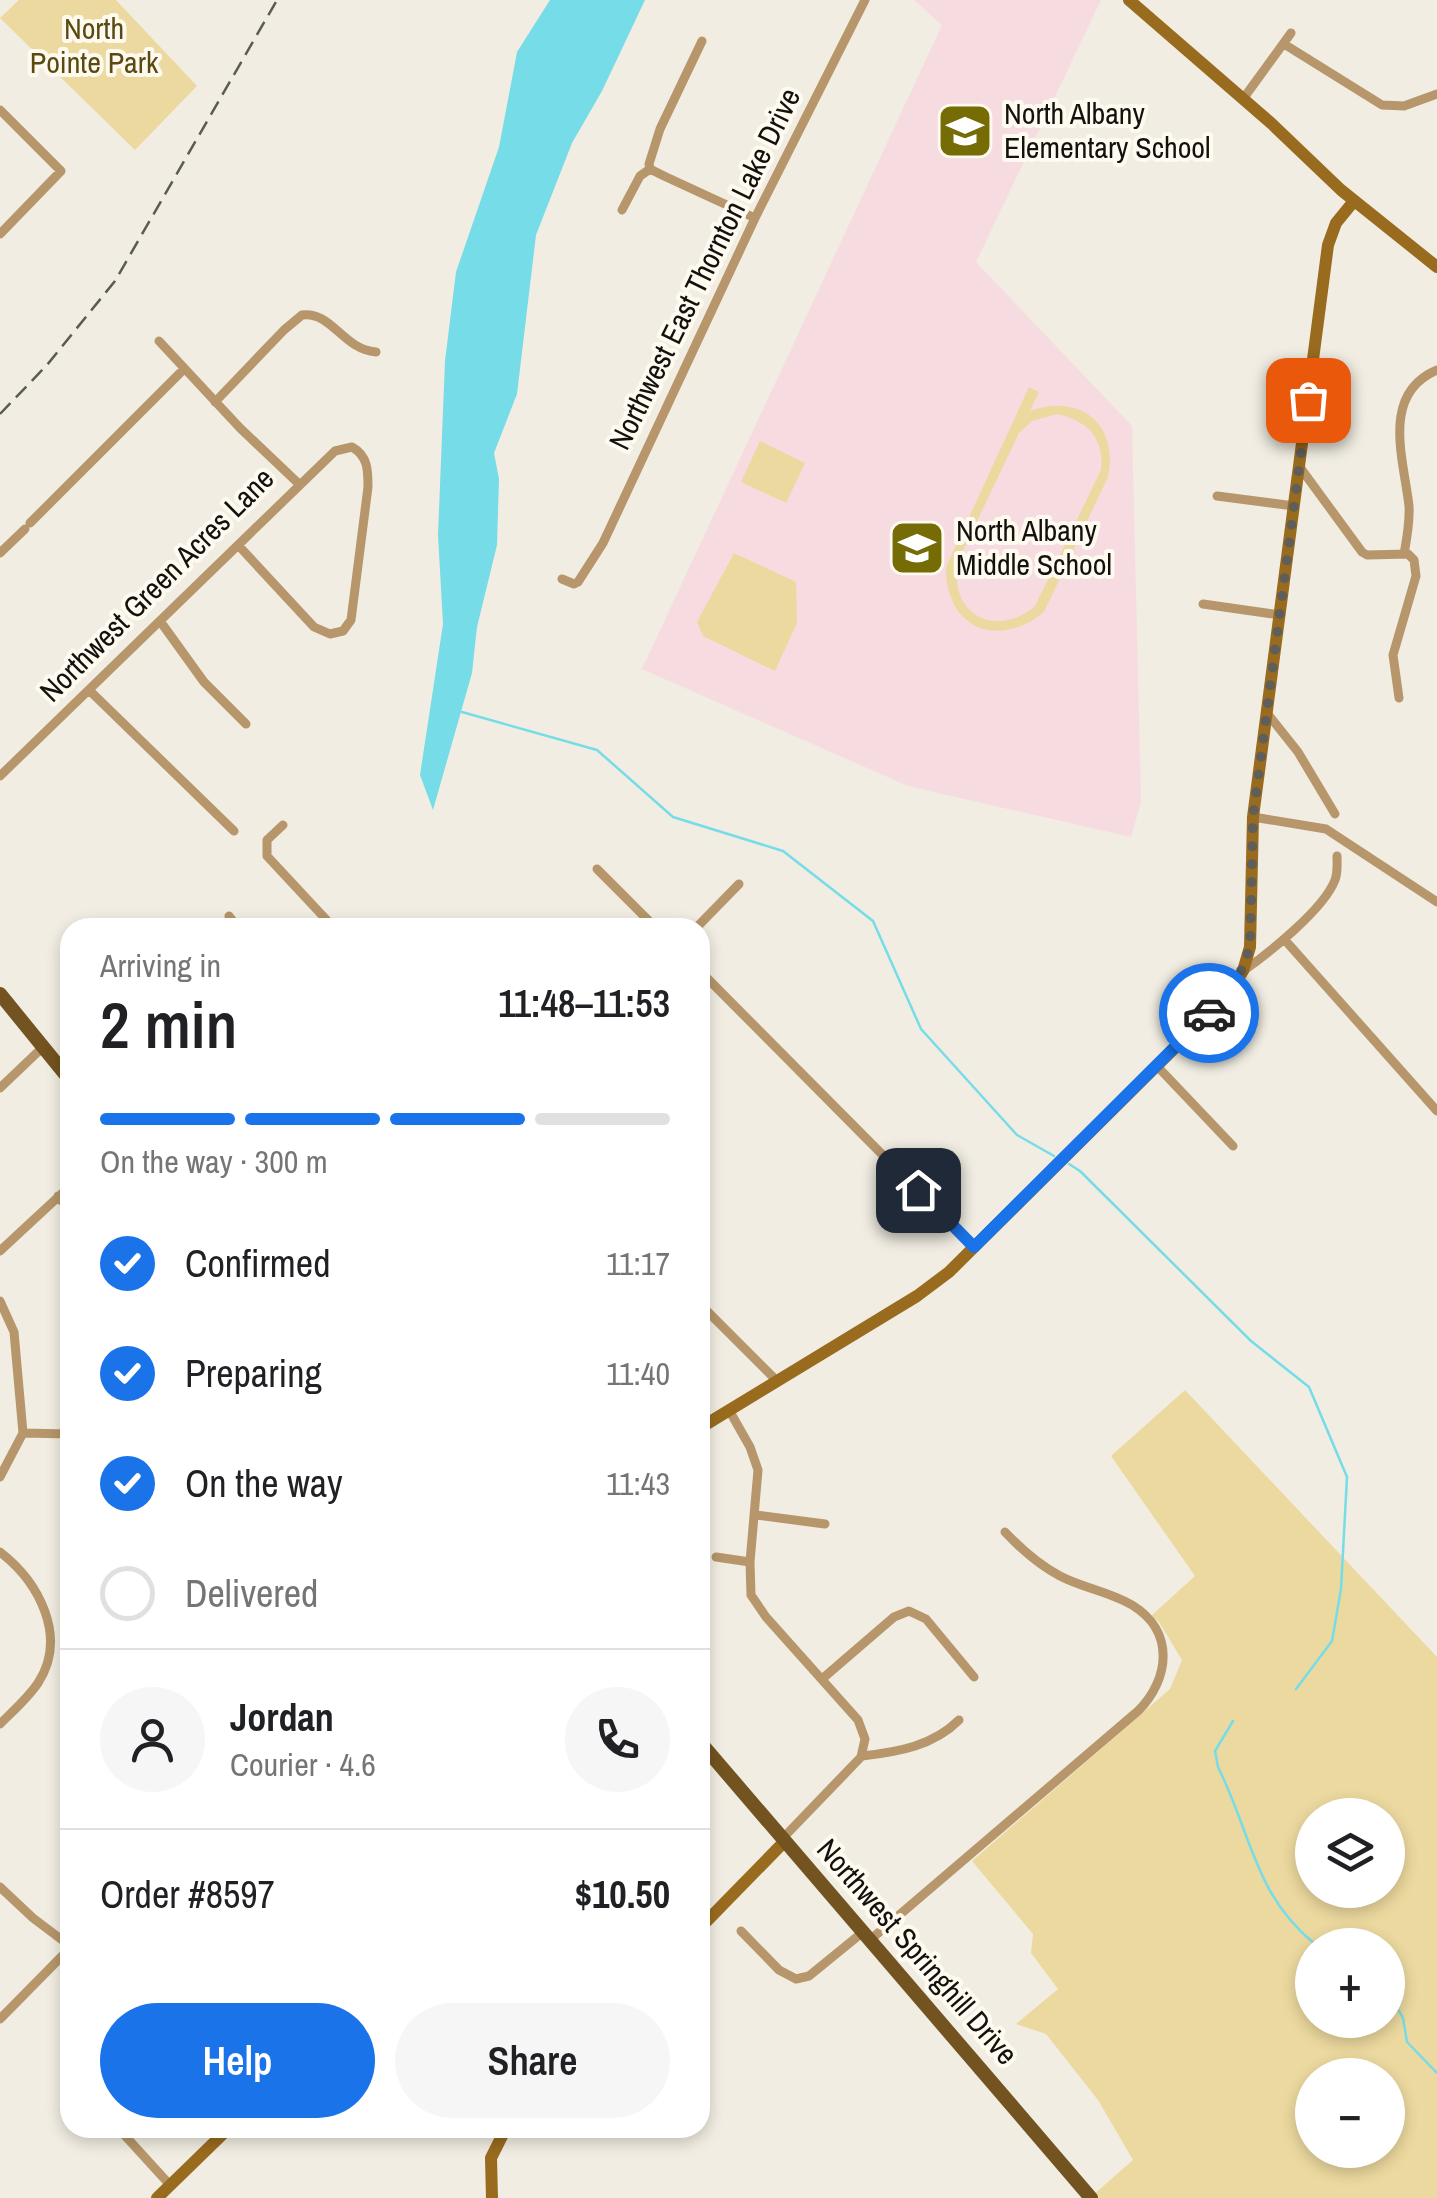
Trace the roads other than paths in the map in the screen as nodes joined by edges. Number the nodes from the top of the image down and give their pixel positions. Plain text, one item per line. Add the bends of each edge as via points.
1 (865, 0) edge
2 (1129, 0) edge
3 (1291, 32) dead end
4 (702, 41) dead end
5 (1284, 44) junction
6 (1437, 94) edge
7 (1244, 99) junction
8 (0, 110) edge
9 (650, 169) junction
10 (1354, 200) junction
11 (622, 210) dead end
12 (756, 218) junction
13 (0, 234) edge
14 (1437, 266) edge
15 (159, 340) dead end
16 (376, 352) dead end
17 (184, 369) junction
18 (1437, 370) edge
19 (215, 402) junction
20 (1299, 466) junction
21 (299, 484) junction
22 (1216, 496) dead end
23 (1294, 506) junction
24 (238, 546) junction
25 (0, 553) edge
26 (1404, 554) junction
27 (562, 579) dead end
28 (1203, 604) dead end
29 (1280, 614) junction
30 (160, 622) junction
31 (90, 691) junction
32 (1399, 698) dead end
33 (1268, 713) junction
34 (246, 724) dead end
35 (0, 776) edge
36 (1334, 814) dead end
37 (1253, 817) junction
38 (284, 825) dead end
39 (234, 830) dead end
40 (1337, 856) dead end
41 (597, 869) dead end
42 (739, 884) dead end
43 (1437, 902) edge
44 (325, 918) edge
45 (646, 918) edge
46 (706, 918) edge
47 (1284, 939) junction
48 (1243, 972) junction
49 (710, 980) edge
50 (0, 994) edge
51 (43, 1046) junction
52 (1156, 1066) junction
53 (60, 1067) edge
54 (0, 1088) edge
55 (1437, 1111) edge
56 (1234, 1146) dead end
57 (58, 1196) joint
58 (60, 1198) edge
59 (974, 1247) junction
60 (0, 1251) edge
61 (0, 1301) edge
62 (710, 1314) edge
63 (777, 1381) junction
64 (729, 1410) junction
65 (710, 1422) edge
66 (23, 1432) junction
67 (60, 1434) edge
68 (0, 1477) edge
69 (756, 1515) junction
70 (825, 1524) dead end
71 (1005, 1532) dead end
72 (0, 1552) edge
73 (716, 1557) dead end
74 (750, 1562) junction
75 (974, 1677) dead end
76 (822, 1679) junction
77 (959, 1720) dead end
78 (0, 1724) edge
79 (710, 1754) edge
80 (862, 1756) junction
81 (784, 1840) junction
82 (0, 1887) edge
83 (710, 1918) edge
84 (741, 1931) dead end
85 (867, 1936) junction
86 (60, 1939) edge
87 (60, 1957) edge
88 (0, 2019) edge
89 (127, 2138) edge
90 (219, 2138) edge
91 (501, 2138) edge
92 (170, 2185) junction
93 (157, 2198) edge
94 (492, 2198) edge
95 (1091, 2198) edge

1 - 12 street, Northwest East Thornton Lake Drive
2 - 7 street
3 - 5 street
4 - 9 street via 648,157
5 - 6 street via 1382,106
5 - 7 street
7 - 10 street
8 - 13 street via 61,171
9 - 11 street
9 - 12 street
10 - 14 street
10 - 20 street via 1328,245
12 - 27 street, Northwest East Thornton Lake Drive via 593,562 578,582
15 - 17 street, Northwest Green Acres Lane
16 - 19 street via 356,348 320,316 302,315
17 - 19 street, Northwest Green Acres Lane
17 - 25 street
18 - 26 street via 1419,382 1400,416 1409,516
19 - 21 street, Northwest Green Acres Lane
20 - 23 street
20 - 26 street via 1362,552
21 - 24 street, Northwest Green Acres Lane
21 - 24 street via 340,447 352,447 366,460 352,612 343,631 314,627
22 - 23 street
23 - 29 street
24 - 30 street, Northwest Green Acres Lane
26 - 32 street via 1414,560 1416,576 1393,655
28 - 29 street
29 - 33 street
30 - 31 street, Northwest Green Acres Lane
30 - 34 street via 204,682
31 - 35 street, Northwest Green Acres Lane
31 - 39 street
33 - 36 street
33 - 37 street
37 - 43 street via 1326,829
37 - 48 street via 1251,936
38 - 44 street via 267,840 268,856
40 - 47 street via 1330,891
41 - 45 street
42 - 46 street
47 - 48 street
47 - 55 street
48 - 52 street
49 - 59 street
50 - 51 main road
51 - 53 main road
51 - 54 street
52 - 56 street
52 - 59 street
57 - 58 street
57 - 60 street
59 - 63 street via 917,1296
61 - 66 street via 14,1332
62 - 63 street
63 - 64 street
64 - 65 street
64 - 69 street via 755,1459
66 - 67 street
66 - 68 street
69 - 70 street
69 - 74 street
71 - 85 street via 1055,1573 1140,1610 1157,1632 1164,1657 1160,1683 1148,1701
72 - 78 street via 38,1594 50,1651 37,1685
73 - 74 street
74 - 76 street via 757,1606
75 - 76 street via 926,1619 909,1611
76 - 80 street via 864,1729
77 - 80 street via 926,1742
79 - 81 main road, Northwest Springhill Drive
80 - 81 street
81 - 83 street
81 - 85 main road, Northwest Springhill Drive
82 - 86 street
84 - 85 street via 796,1979
85 - 95 main road, Northwest Springhill Drive
87 - 88 street
89 - 92 street
90 - 92 street
91 - 94 street via 491,2158
92 - 93 street

